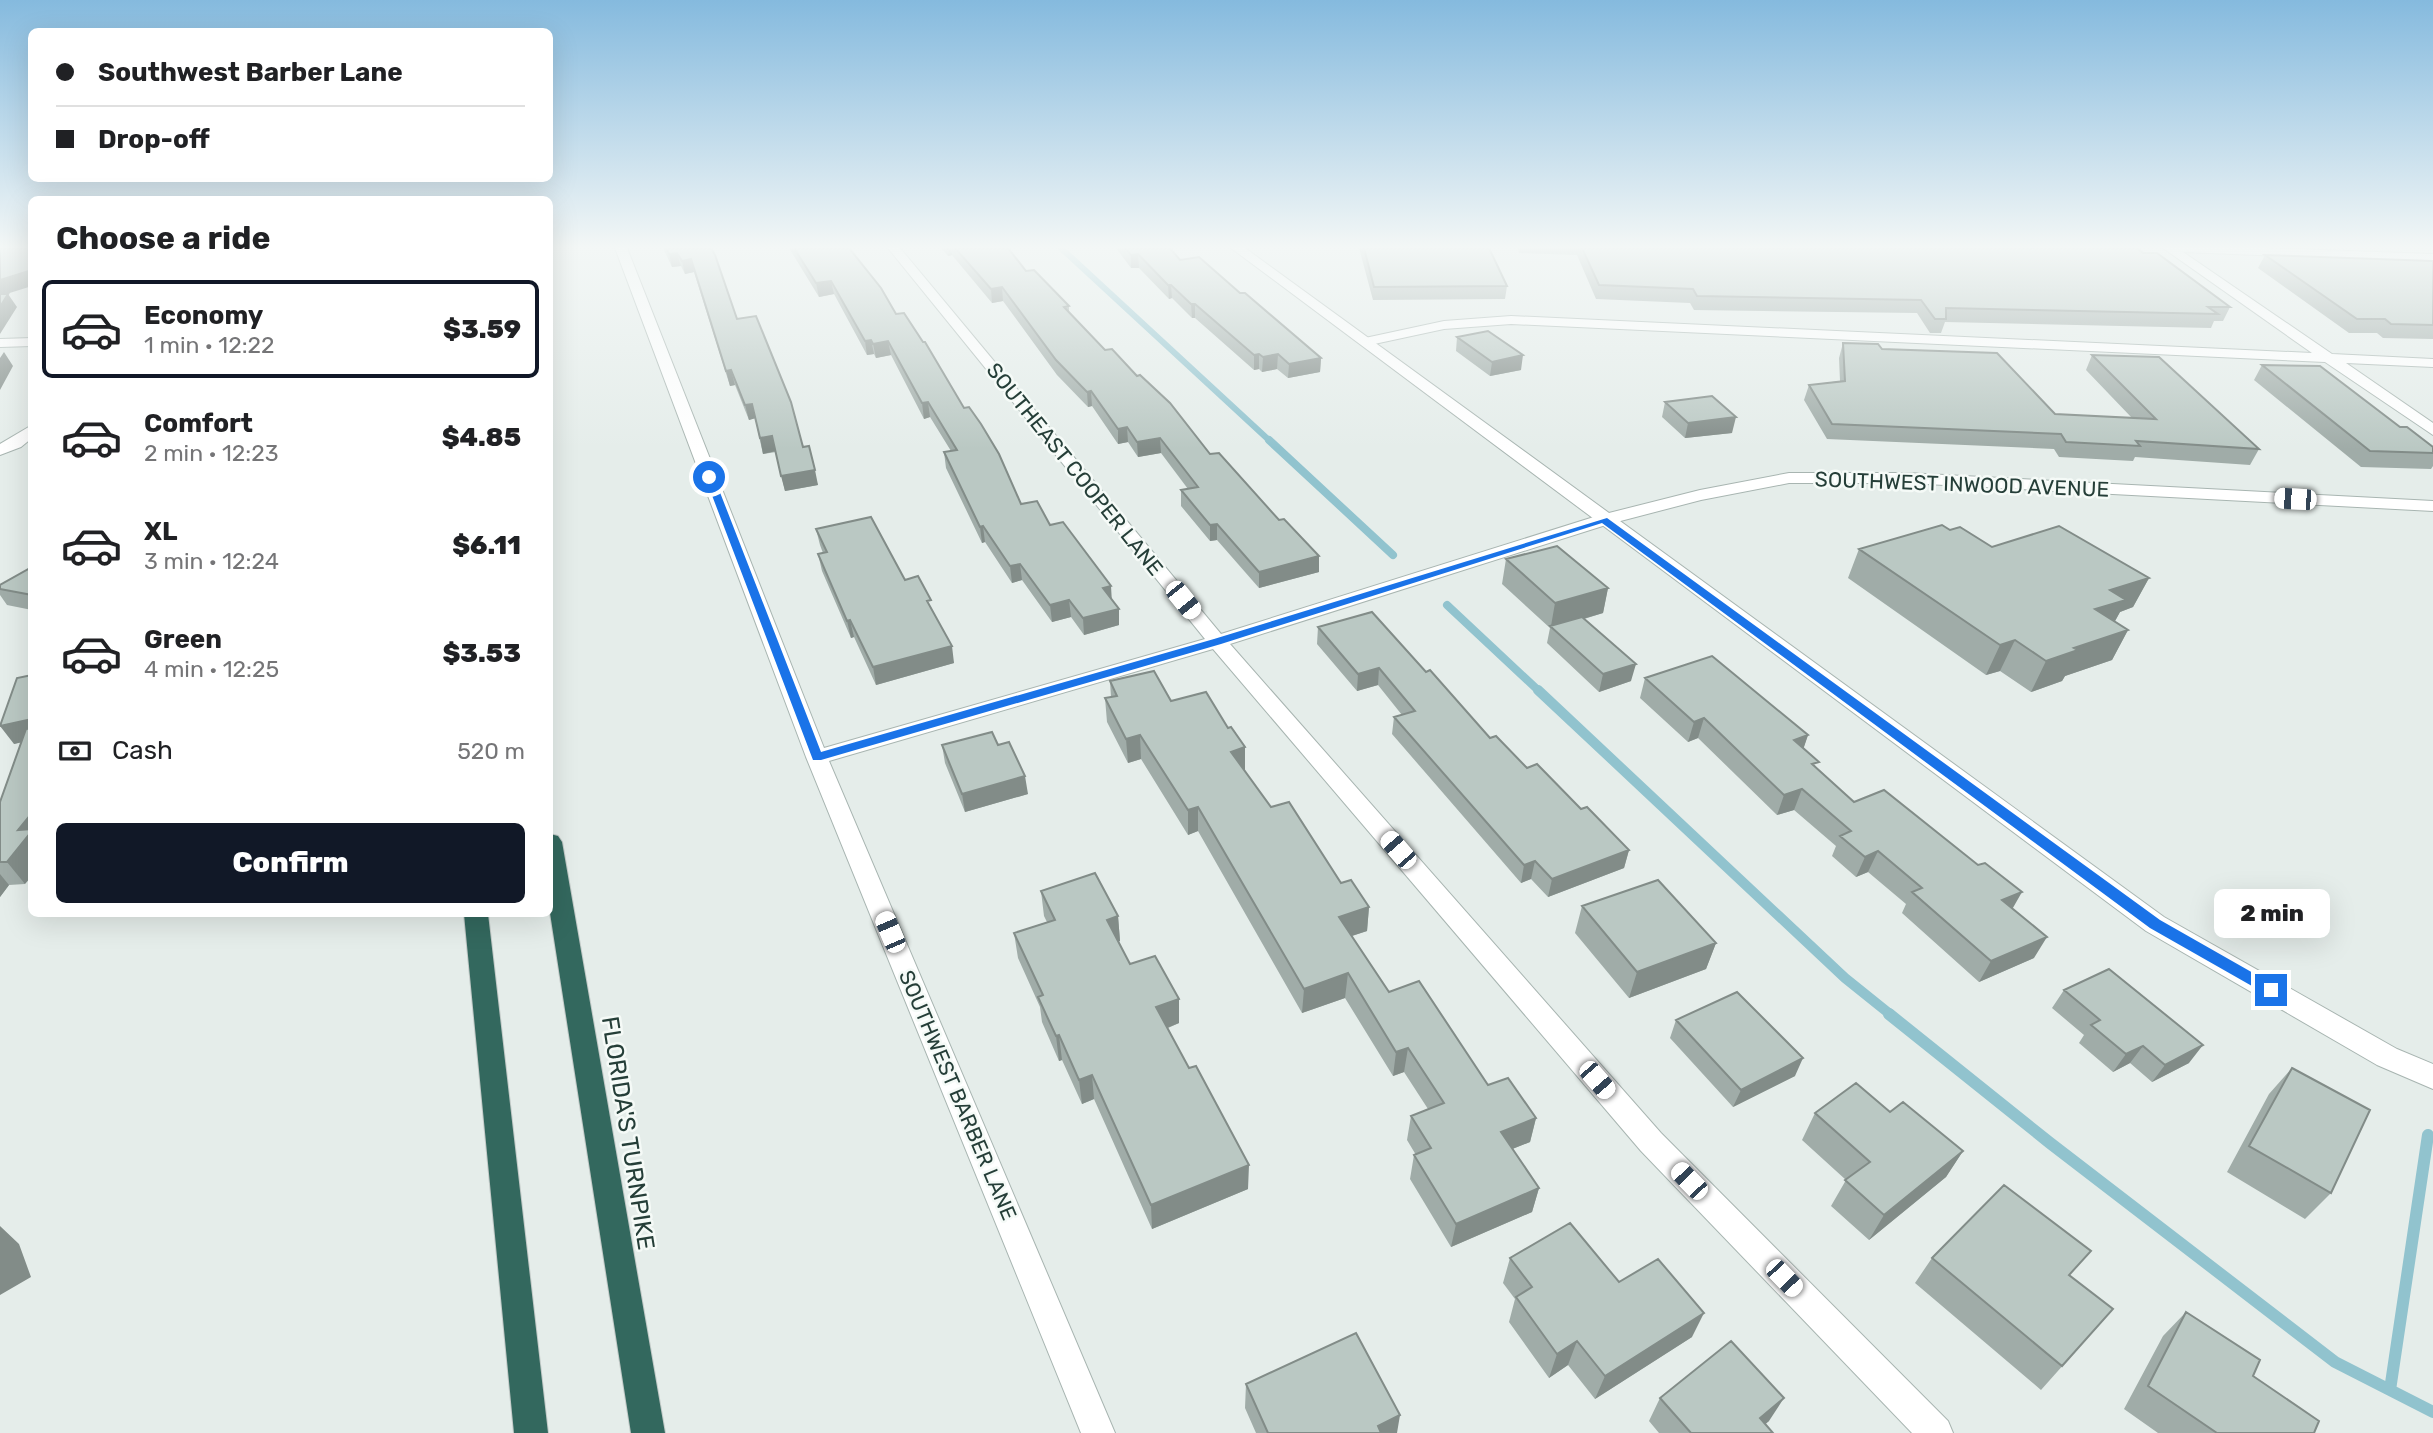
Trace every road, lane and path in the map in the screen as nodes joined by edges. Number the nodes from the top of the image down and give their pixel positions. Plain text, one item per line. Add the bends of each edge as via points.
1 (647, 315) edge
2 (949, 315) edge
3 (1328, 315) edge
4 (2266, 315) edge
5 (28, 342) edge
6 (1365, 342) junction
7 (0, 343) edge
8 (2328, 358) junction
9 (2433, 363) edge
10 (2433, 430) edge
11 (28, 433) edge
12 (0, 450) edge
13 (2433, 506) edge
14 (1603, 520) junction
15 (1217, 642) junction
16 (817, 757) junction
17 (553, 860) edge
18 (475, 917) edge
19 (2433, 1077) edge
20 (531, 1433) edge
21 (648, 1433) edge
22 (1098, 1433) edge
23 (1936, 1433) edge

1 - 16 street, SOUTHWEST BARBER LANE
2 - 15 street, SOUTHEAST COOPER LANE
3 - 6 street
4 - 8 street
5 - 7 street
6 - 8 street via 1444,325 1511,320
6 - 14 street
8 - 9 street
8 - 10 street
11 - 12 street
13 - 14 street, SOUTHWEST INWOOD AVENUE via 1907,478 1789,478
14 - 15 street, SOUTHWEST INWOOD AVENUE
14 - 19 street via 2155,924 2387,1057
15 - 16 street, SOUTHWEST INWOOD AVENUE
15 - 23 street, SOUTHEAST COOPER LANE via 1651,1142
16 - 22 street, SOUTHWEST BARBER LANE
17 - 21 highway, FLORIDA'S TURNPIKE
18 - 20 highway

